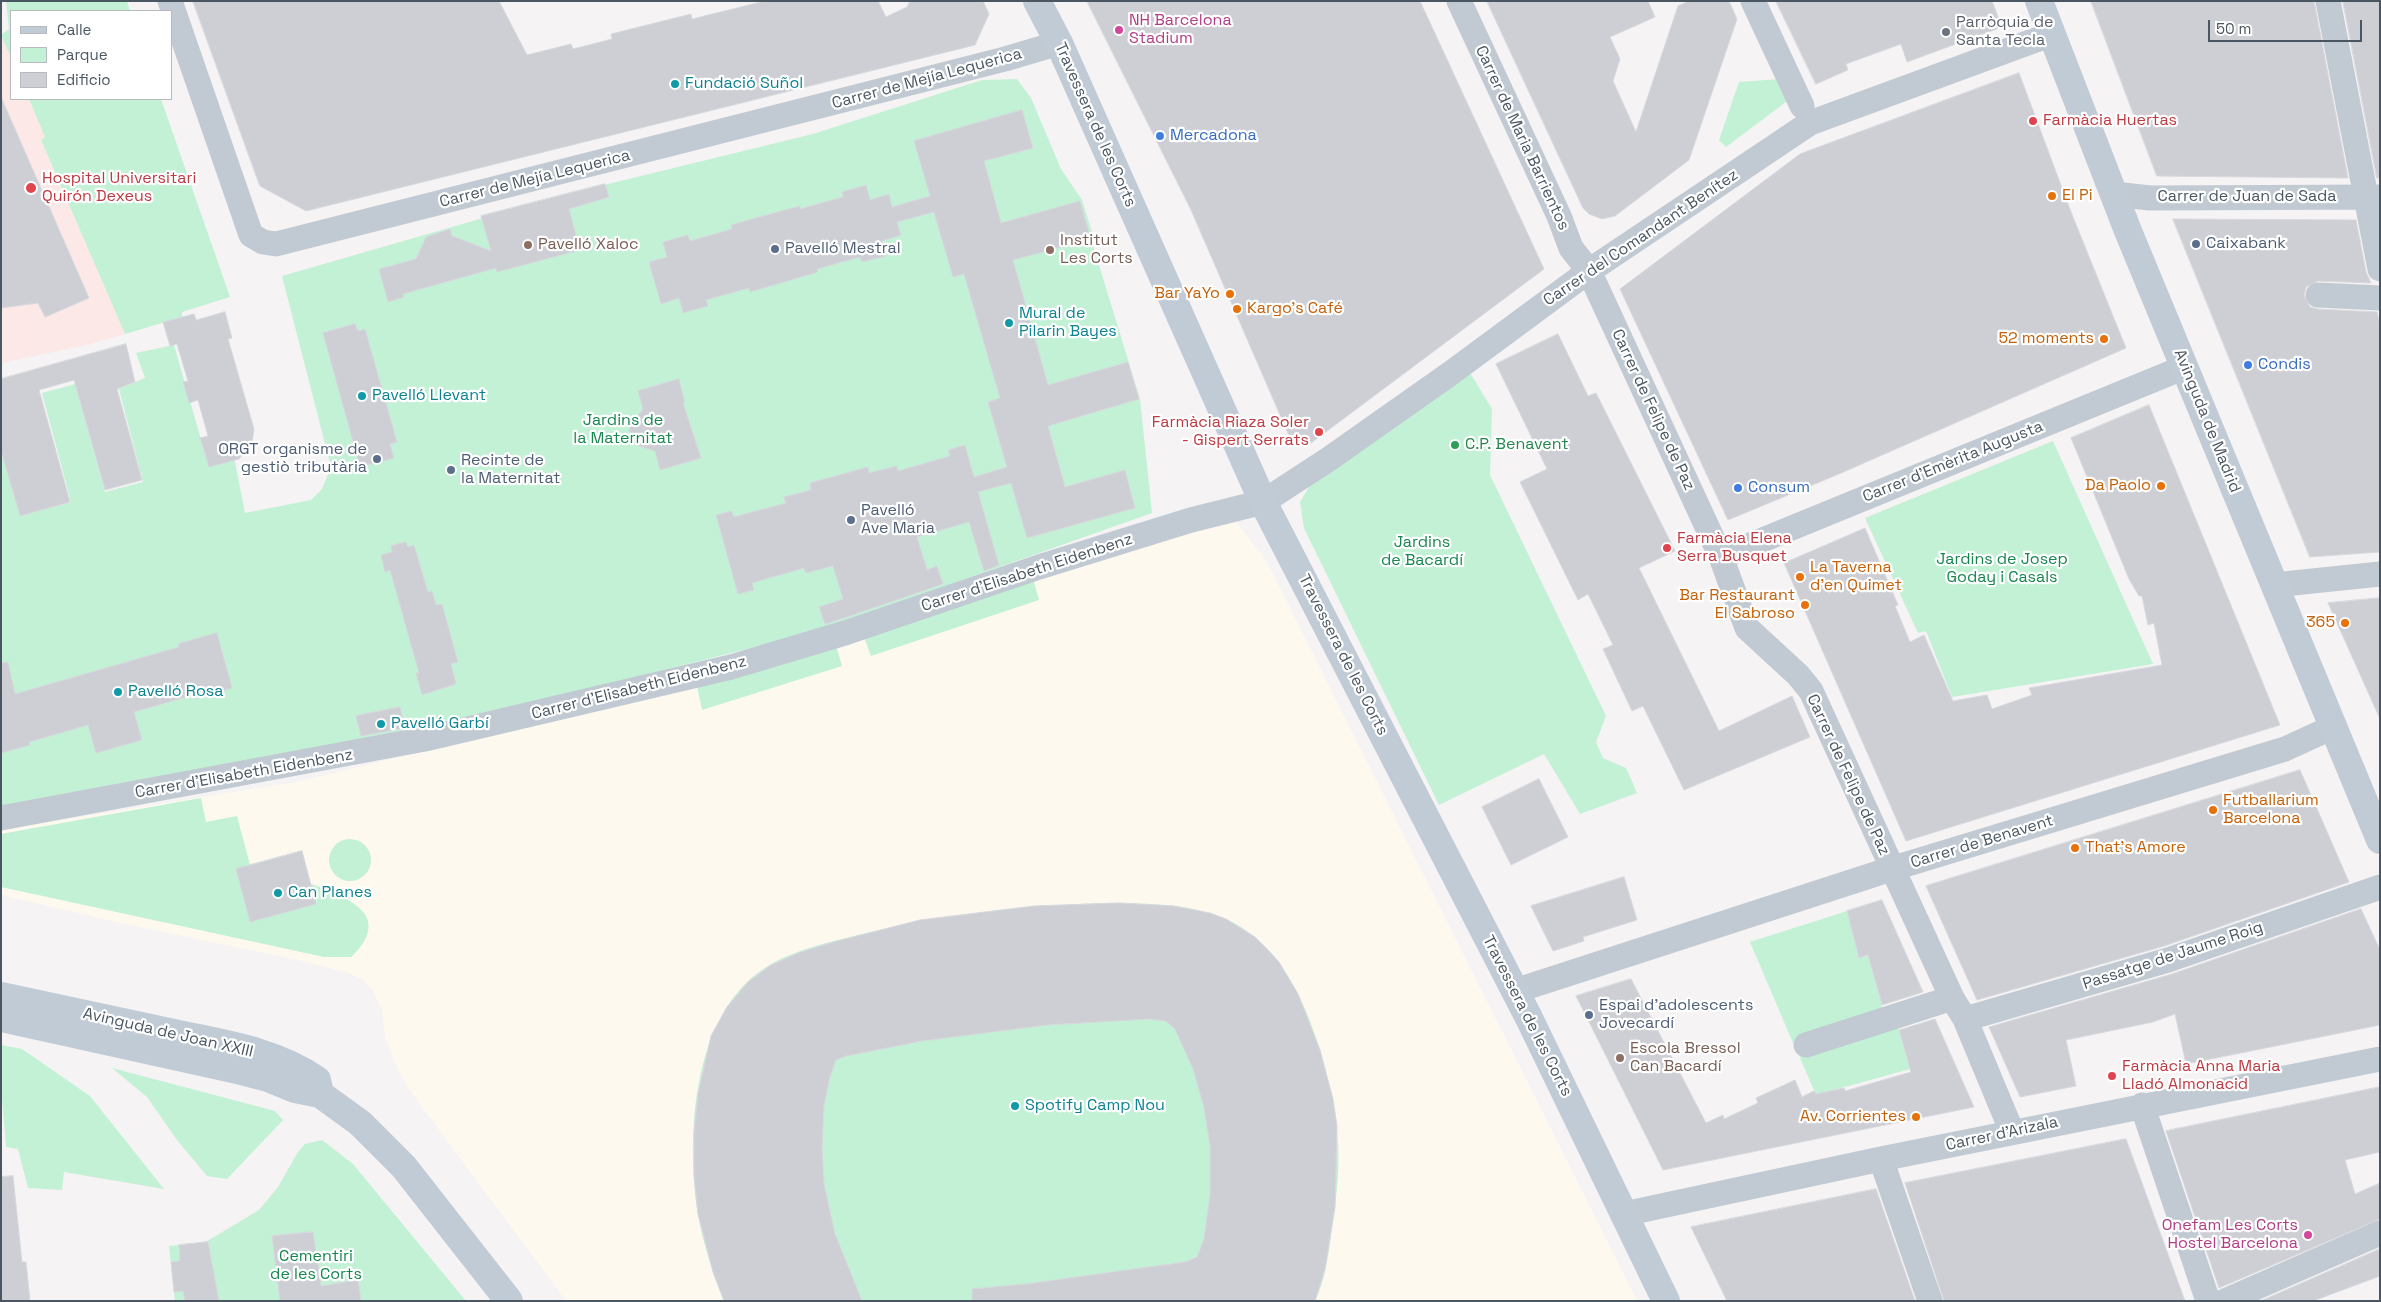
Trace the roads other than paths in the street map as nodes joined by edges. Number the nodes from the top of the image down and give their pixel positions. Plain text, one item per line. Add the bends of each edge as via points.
1 (170, 1) edge
2 (1037, 1) edge
3 (1459, 1) edge
4 (1753, 1) edge
5 (2039, 1) edge
6 (2328, 1) edge
7 (2052, 34) junction
8 (1059, 43) junction
9 (1802, 106) dead end
10 (2114, 194) junction
11 (2372, 197) edge
12 (2380, 269) edge
13 (1589, 271) junction
14 (2318, 295) dead end
15 (2380, 298) edge
16 (2185, 367) junction
17 (1263, 502) junction
18 (1721, 557) junction
19 (2380, 574) edge
20 (2274, 585) junction
21 (2333, 727) junction
22 (1, 818) edge
23 (2380, 840) edge
24 (1891, 869) junction
25 (2380, 887) edge
26 (1515, 991) junction
27 (1, 996) edge
28 (1958, 1008) junction
29 (1, 1018) edge
30 (1806, 1045) dead end
31 (2380, 1058) edge
32 (320, 1094) junction
33 (2142, 1105) junction
34 (2012, 1132) junction
35 (1881, 1159) junction
36 (1624, 1214) junction
37 (2380, 1233) edge
38 (509, 1301) edge
39 (1666, 1301) edge
40 (1930, 1301) edge
41 (2208, 1301) edge
42 (2225, 1301) edge

1 - 8 street, Carrer de Mejía Lequerica via 251,235 263,242 276,244
2 - 8 main road, Travessera de les Corts
3 - 13 street, Carrer de Maria Barrientos via 1571,248
4 - 9 street
5 - 7 main road, Avinguda de Madrid
6 - 11 street
7 - 10 main road, Avinguda de Madrid
7 - 13 street, Carrer del Comandant Benítez via 1810,123
8 - 17 main road, Travessera de les Corts
10 - 11 street, Carrer de Juan de Sada via 2150,198
10 - 16 main road, Avinguda de Madrid
11 - 12 street
13 - 17 street, Carrer del Comandant Benítez via 1452,373
13 - 18 street, Carrer de Felipe de Paz
14 - 15 street
16 - 18 street, Carrer d'Emèrita Augusta
16 - 20 main road, Avinguda de Madrid
17 - 22 street, Carrer d'Elisabeth Eidenbenz via 1191,520 1039,567 845,633 731,667 425,739
17 - 26 main road, Travessera de les Corts
18 - 24 street, Carrer de Felipe de Paz via 1747,628 1811,691
19 - 20 street
20 - 21 main road, Avinguda de Madrid
21 - 23 main road, Avinguda de Madrid
21 - 24 street, Carrer de Benavent via 2285,749
24 - 26 street, Carrer de Benavent
24 - 28 street, Carrer de Felipe de Paz
25 - 28 street, Passatge de Jaume Roig via 2168,960
26 - 36 main road, Travessera de les Corts
27 - 32 main road, Avinguda de Joan XXIII via 244,1049 304,1071 317,1080
28 - 30 street, Passatge de Jaume Roig
28 - 34 street, Carrer de Felipe de Paz
29 - 32 main road, Avinguda de Joan XXIII via 234,1069
31 - 33 street, Carrer d'Arizala
32 - 38 main road, Avinguda de Joan XXIII via 384,1145
33 - 34 street, Carrer d'Arizala
33 - 41 street
34 - 35 street, Carrer d'Arizala
35 - 36 street, Carrer d'Arizala
35 - 40 street
36 - 39 main road, Travessera de les Corts
37 - 42 street

